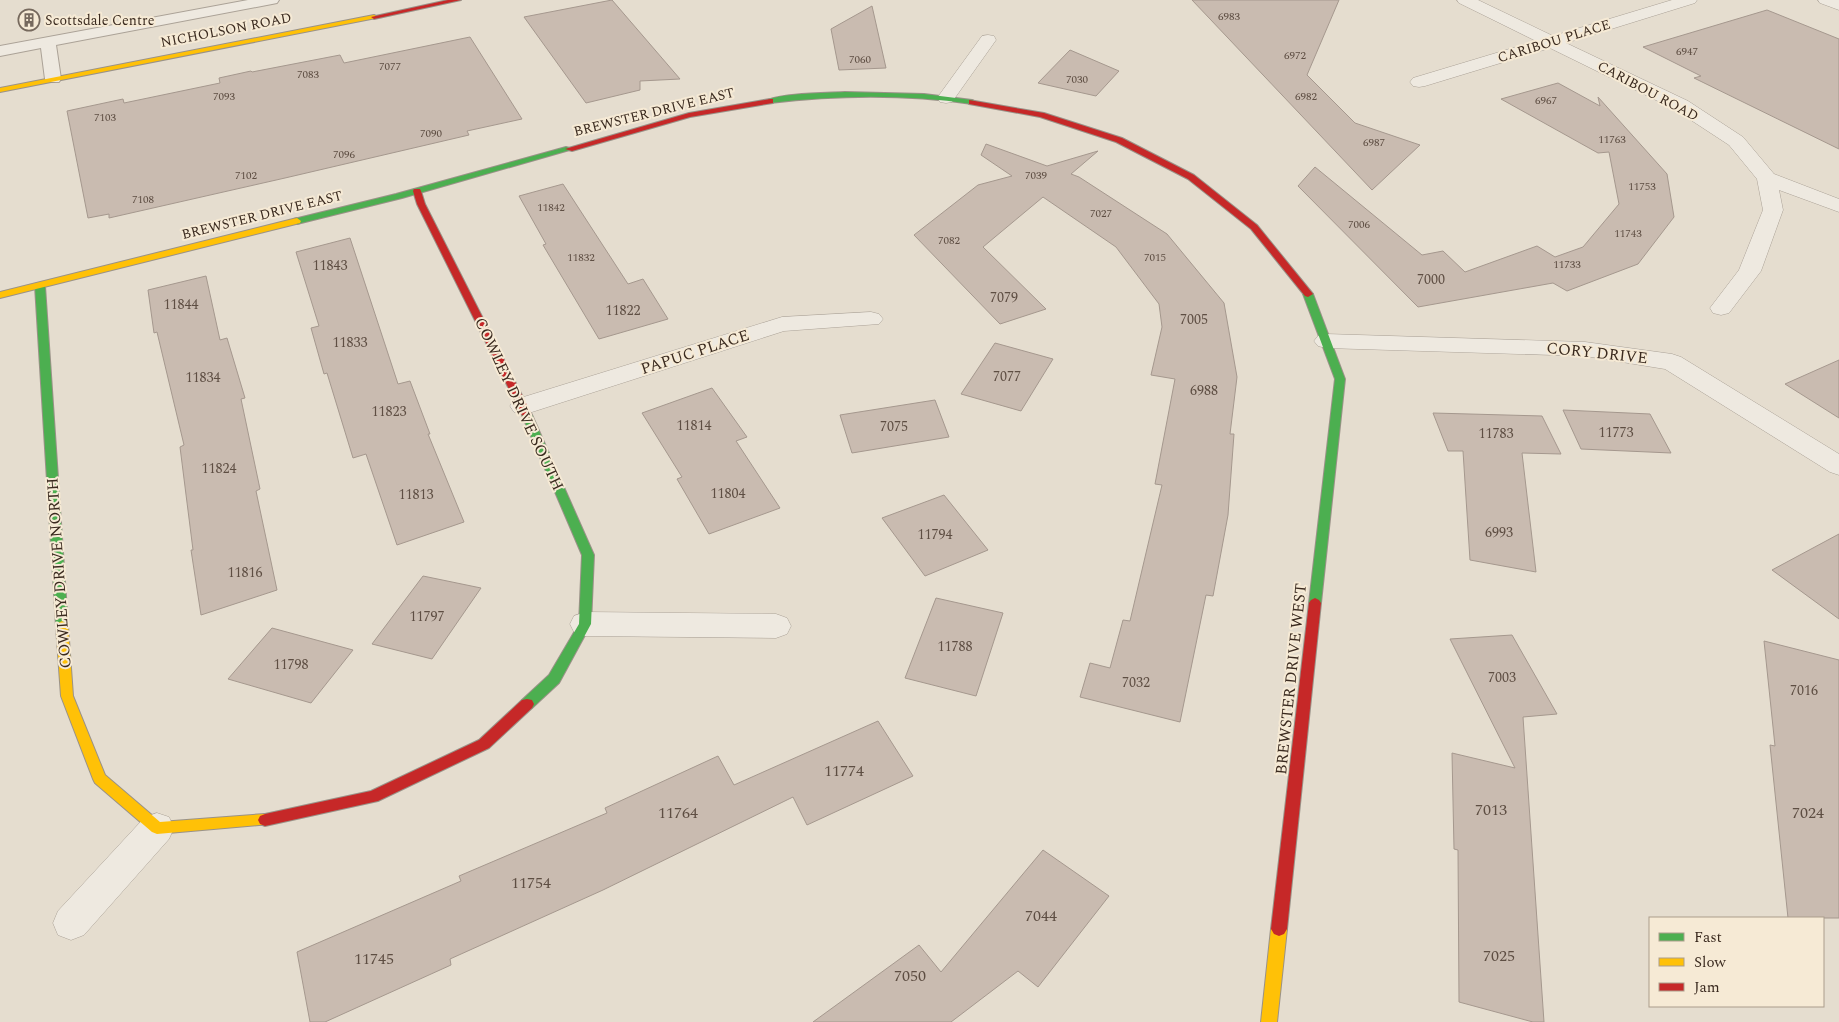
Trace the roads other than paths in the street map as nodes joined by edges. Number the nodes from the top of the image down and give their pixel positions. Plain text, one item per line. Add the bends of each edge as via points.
1 (272, 0) edge
2 (458, 0) edge
3 (1465, 0) edge
4 (1689, 0) edge
5 (1826, 0) edge
6 (1839, 5) edge
7 (988, 40) dead end
8 (1553, 41) junction
9 (48, 42) junction
10 (0, 51) edge
11 (54, 79) junction
12 (1419, 82) dead end
13 (0, 90) edge
14 (946, 98) junction
15 (1768, 178) junction
16 (417, 191) junction
17 (1839, 206) edge
18 (40, 286) junction
19 (0, 295) edge
20 (1721, 308) dead end
21 (871, 319) dead end
22 (1326, 341) junction
23 (523, 406) junction
24 (1839, 466) edge
25 (585, 624) junction
26 (776, 626) dead end
27 (157, 828) junction
28 (72, 923) dead end
29 (1269, 1022) edge

1 - 9 lane
2 - 11 street, NICHOLSON ROAD
3 - 8 street, CARIBOU ROAD
4 - 8 street, CARIBOU PLACE
5 - 6 street
7 - 14 street
8 - 12 street, CARIBOU PLACE
8 - 15 street, CARIBOU ROAD via 1681,105 1736,141
9 - 10 lane
9 - 11 lane
11 - 13 street, NICHOLSON ROAD
14 - 16 street, BREWSTER DRIVE EAST via 819,95 716,109
14 - 22 street, BREWSTER DRIVE EAST via 1014,109 1083,126 1147,151 1204,185 1260,230 1306,291
15 - 17 street
15 - 20 street via 1773,210 1750,271
16 - 18 street, BREWSTER DRIVE EAST
16 - 23 street, COWLEY DRIVE SOUTH
18 - 19 street, BREWSTER DRIVE EAST
18 - 27 street, COWLEY DRIVE NORTH via 67,696 100,779
21 - 23 street, PAPUC PLACE via 782,324
22 - 24 street, CORY DRIVE via 1585,349 1672,362
22 - 29 street, BREWSTER DRIVE WEST via 1340,379
23 - 25 street, COWLEY DRIVE SOUTH via 588,555
25 - 26 street
25 - 27 street, COWLEY DRIVE SOUTH via 554,679 484,744 373,797 265,820
27 - 28 street

